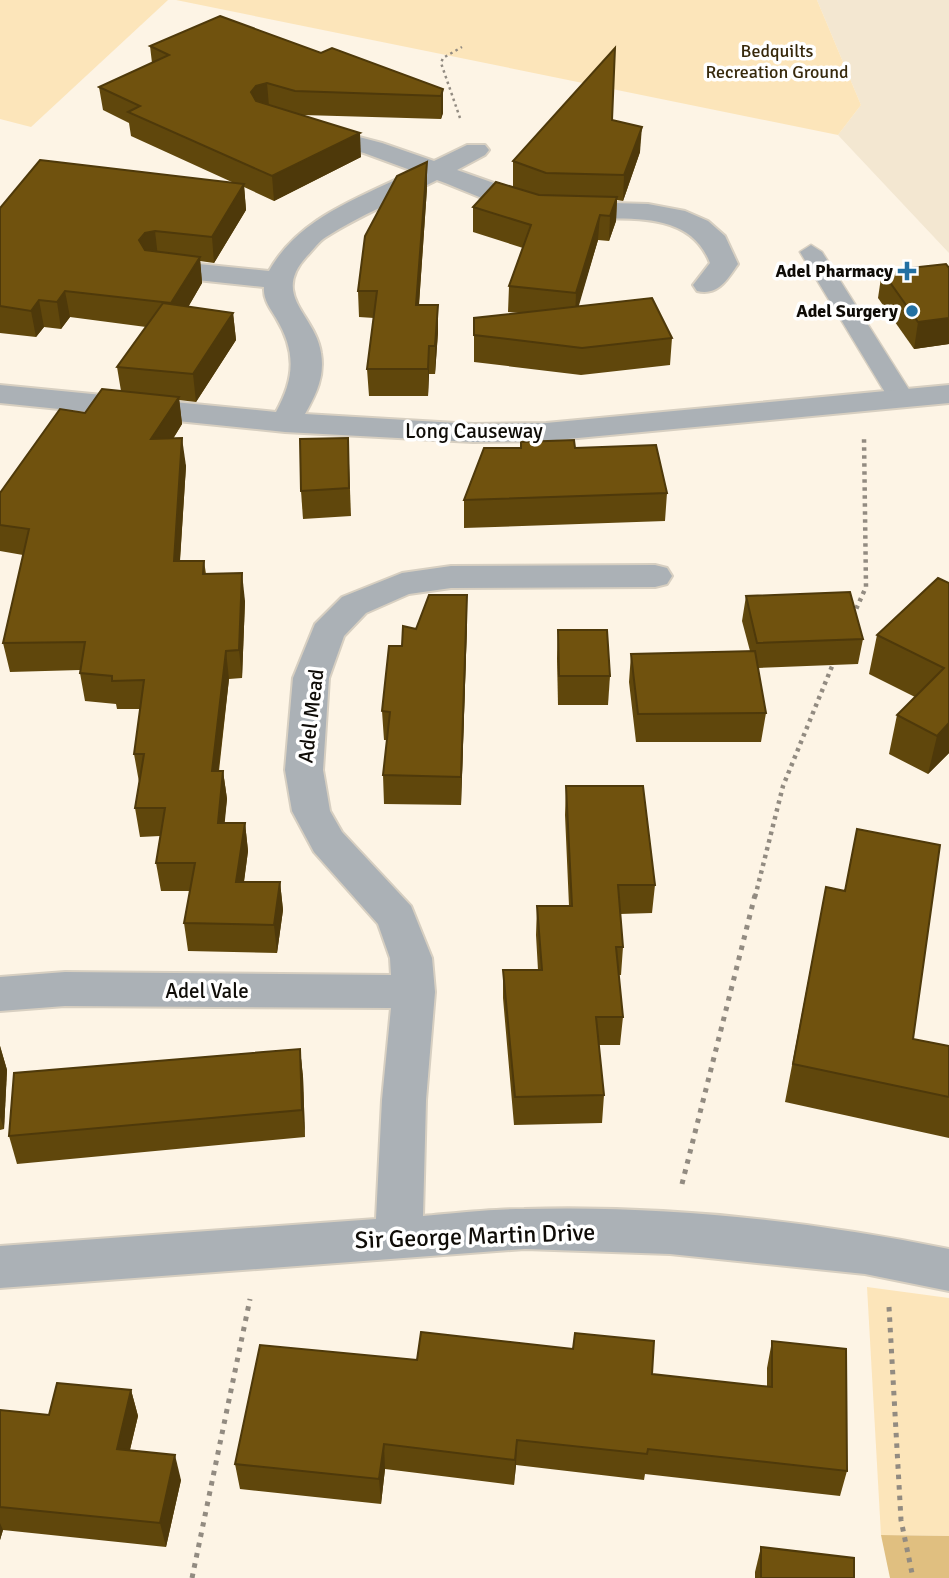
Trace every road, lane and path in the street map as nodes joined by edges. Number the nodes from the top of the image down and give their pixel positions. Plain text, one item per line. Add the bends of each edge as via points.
1 (462, 47) dead end
2 (286, 124) edge
3 (476, 150) joint
4 (434, 171) junction
5 (811, 252) dead end
6 (159, 268) edge
7 (277, 280) junction
8 (708, 285) dead end
9 (0, 394) edge
10 (949, 394) edge
11 (902, 398) junction
12 (864, 402) junction
13 (285, 423) junction
14 (655, 576) dead end
15 (850, 624) edge
16 (840, 649) edge
17 (414, 992) junction
18 (0, 994) edge
19 (670, 1233) junction
20 (399, 1236) junction
21 (261, 1247) junction
22 (887, 1257) junction
23 (0, 1267) edge
24 (949, 1270) edge
25 (192, 1578) edge
26 (913, 1578) edge

1 - 3 path via 441,63 450,97
2 - 4 street
3 - 4 street
4 - 7 street via 314,232 294,251
4 - 8 street via 541,209 628,211 688,220 709,232 722,247 724,264
5 - 11 lane
6 - 7 street
7 - 13 street via 284,309 306,353 307,376
9 - 13 street, Long Causeway
10 - 11 street, Long Causeway
11 - 12 street, Long Causeway
12 - 13 street, Long Causeway via 545,432
12 - 15 path via 866,587
14 - 17 street, Adel Mead via 451,577 402,584 354,605 328,632 311,678 304,770 311,811 328,842 396,917 411,958
16 - 19 path via 783,786
17 - 18 street, Adel Vale via 65,989
17 - 20 street, Adel Mead
19 - 20 street, Sir George Martin Drive via 525,1229
19 - 22 street, Sir George Martin Drive
20 - 21 street, Sir George Martin Drive
21 - 23 street, Sir George Martin Drive
21 - 25 path
22 - 24 street, Sir George Martin Drive
22 - 26 path via 901,1520

